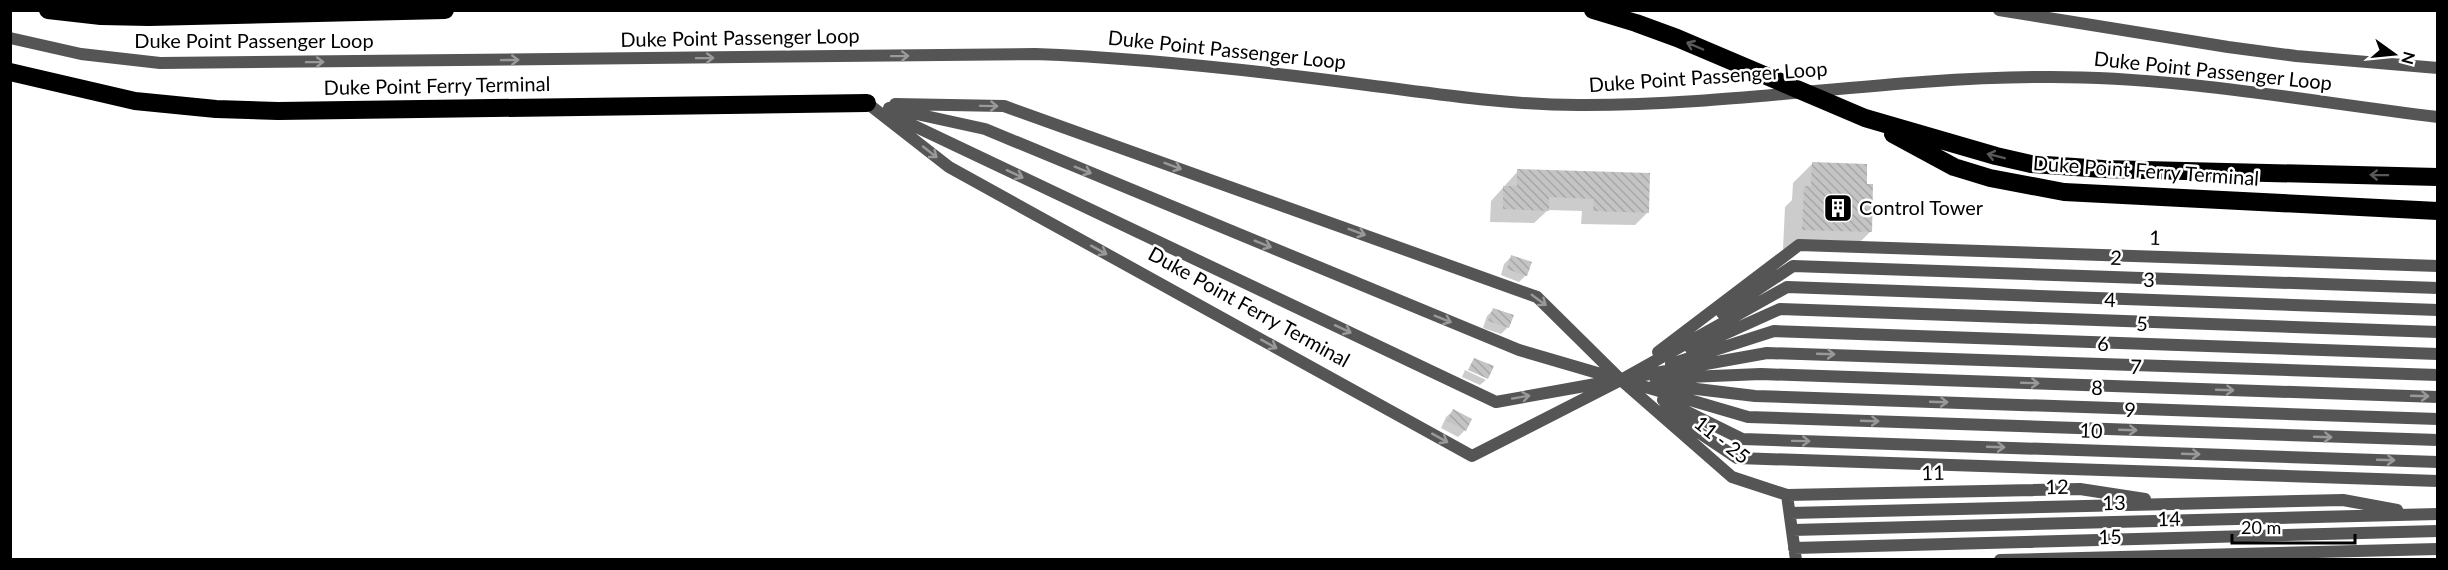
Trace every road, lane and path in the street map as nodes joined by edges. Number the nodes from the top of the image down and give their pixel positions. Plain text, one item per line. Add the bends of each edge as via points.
1 (48, 10) edge
2 (445, 10) edge
3 (1593, 10) edge
4 (1999, 10) edge
5 (10, 38) edge
6 (2438, 68) edge
7 (10, 72) edge
8 (867, 103) junction
9 (2438, 117) edge
10 (1865, 118) junction
11 (2438, 177) edge
12 (2438, 211) edge
13 (2438, 266) edge
14 (2438, 288) edge
15 (2438, 310) edge
16 (2438, 332) edge
17 (2438, 354) edge
18 (2438, 375) edge
19 (1621, 380) junction
20 (2438, 397) edge
21 (2438, 419) edge
22 (2438, 440) edge
23 (2438, 462) edge
24 (2438, 482) edge
25 (1787, 495) junction
26 (2176, 504) junction
27 (1790, 513) junction
28 (2438, 514) edge
29 (2422, 515) junction
30 (1792, 530) junction
31 (2438, 531) edge
32 (2438, 549) edge
33 (1795, 554) edge
34 (2000, 560) edge

1 - 2 highway via 148,18
10 -> 3 highway, Duke Point Ferry Terminal via 1677,38
4 - 6 lane, Duke Point Passenger Loop via 2285,54
5 -> 9 lane, Duke Point Passenger Loop via 81,54 160,63 1035,54 1116,57 1196,63 1476,98 1576,105 1692,100 1948,79 2121,78 2227,88
7 - 8 highway, Duke Point Ferry Terminal via 135,101 216,109
8 -> 19 lane, Duke Point Ferry Terminal via 985,129 1519,350
8 -> 19 lane, Duke Point Ferry Terminal via 1004,106 1537,297
8 -> 19 lane, Duke Point Ferry Terminal via 1496,402
8 -> 19 lane, Duke Point Ferry Terminal via 949,167 1472,456
11 -> 10 highway, Duke Point Ferry Terminal via 2067,168 1996,156
10 - 12 highway, Duke Point Ferry Terminal via 1954,167 2027,186 2102,195
13 - 19 lane, 1 via 1799,245
14 - 19 lane, 2 via 1792,266
15 - 19 lane, 3 via 1787,287
16 - 19 lane, 4 via 1780,309
17 - 19 lane, 5 via 1774,331
19 -> 18 lane, 6 via 1767,353
19 -> 20 lane, 7 via 1761,374
19 -> 21 lane, 8 via 1755,396
19 -> 22 lane, 9 via 1748,417
19 -> 23 lane, 10 via 1743,440
19 - 24 lane via 1737,458
19 - 25 lane, 11 - 25 via 1732,477
25 - 26 lane, 11 via 2080,489
25 - 27 lane
26 - 27 lane, 12
26 - 29 lane, 12 via 2343,500
27 - 30 lane
28 - 29 lane, 13
29 - 30 lane, 13
30 - 33 lane
31 - 33 lane, 14
32 - 34 lane, 15

